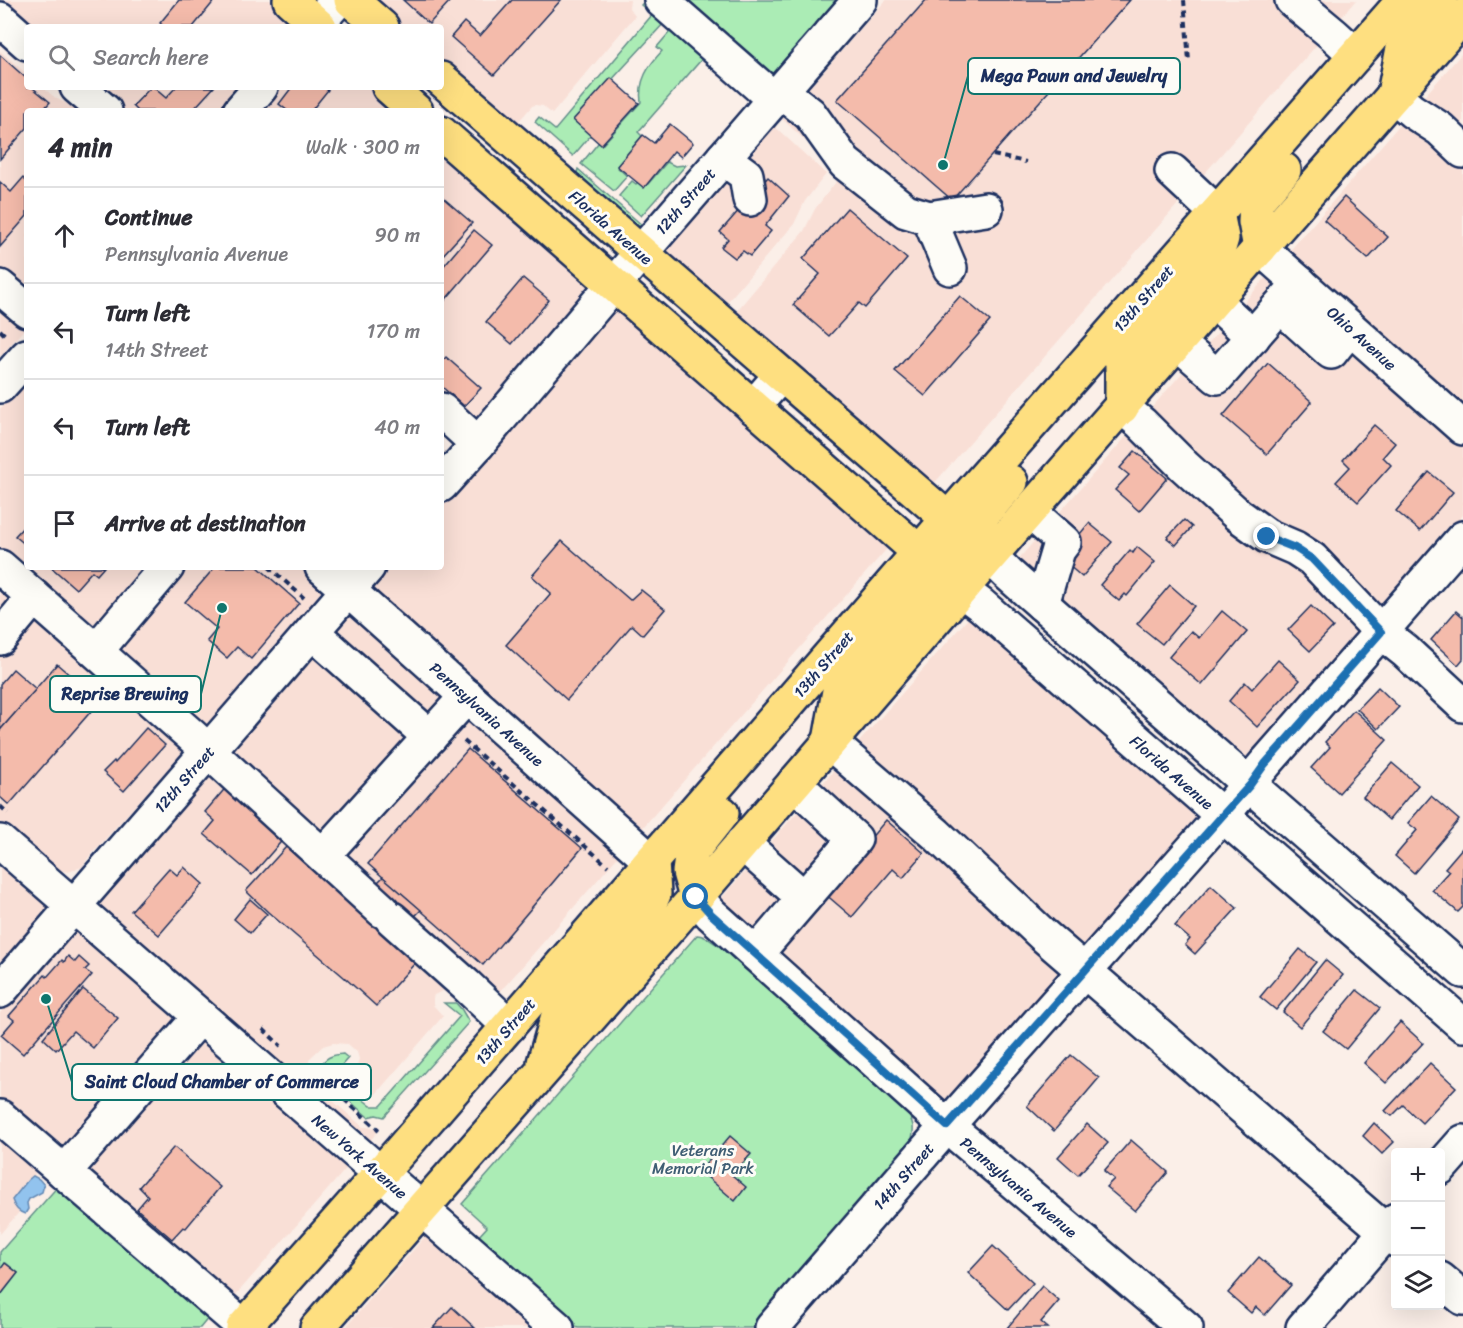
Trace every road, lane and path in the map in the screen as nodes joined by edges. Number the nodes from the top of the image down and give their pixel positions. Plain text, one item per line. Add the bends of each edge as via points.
1 (290, 0) edge
2 (351, 0) edge
3 (661, 0) edge
4 (861, 0) edge
5 (1184, 0) edge
6 (1292, 0) edge
7 (1404, 0) edge
8 (1441, 0) edge
9 (1463, 16) edge
10 (0, 19) edge
11 (322, 19) edge
12 (379, 24) edge
13 (24, 40) edge
14 (1356, 55) junction
15 (1190, 61) dead end
16 (1059, 80) dead end
17 (444, 82) edge
18 (1092, 87) dead end
19 (81, 90) edge
20 (258, 90) edge
21 (392, 90) edge
22 (778, 95) junction
23 (1393, 95) junction
24 (102, 108) edge
25 (243, 108) edge
26 (413, 108) edge
27 (444, 136) edge
28 (1463, 151) edge
29 (993, 155) dead end
30 (723, 158) junction
31 (1026, 162) dead end
32 (1172, 171) dead end
33 (750, 199) dead end
34 (986, 209) dead end
35 (1217, 213) junction
36 (929, 219) junction
37 (1260, 248) junction
38 (641, 253) junction
39 (950, 268) dead end
40 (613, 285) junction
41 (0, 287) edge
42 (1290, 294) junction
43 (1214, 301) junction
44 (24, 307) edge
45 (1253, 337) junction
46 (1178, 343) junction
47 (24, 359) edge
48 (781, 375) junction
49 (0, 386) edge
50 (1053, 402) junction
51 (753, 407) junction
52 (1122, 407) junction
53 (444, 413) edge
54 (1463, 428) edge
55 (478, 444) junction
56 (444, 482) edge
57 (1030, 512) junction
58 (948, 519) junction
59 (1463, 538) edge
60 (920, 553) junction
61 (990, 556) junction
62 (0, 567) edge
63 (164, 570) edge
64 (332, 570) edge
65 (358, 578) edge
66 (962, 590) junction
67 (34, 597) junction
68 (1042, 604) junction
69 (312, 632) junction
70 (1381, 632) junction
71 (0, 638) edge
72 (96, 651) junction
73 (467, 696) junction
74 (1463, 705) edge
75 (780, 714) junction
76 (436, 729) junction
77 (829, 742) junction
78 (208, 751) junction
79 (794, 783) junction
80 (1250, 785) junction
81 (1222, 816) junction
82 (0, 842) edge
83 (742, 843) junction
84 (323, 855) junction
85 (652, 862) junction
86 (608, 866) dead end
87 (696, 897) junction
88 (804, 898) junction
89 (72, 906) junction
90 (756, 954) junction
91 (1084, 971) junction
92 (1463, 971) edge
93 (0, 991) edge
94 (200, 1017) junction
95 (1463, 1025) edge
96 (509, 1026) junction
97 (541, 1074) junction
98 (0, 1117) edge
99 (947, 1126) junction
100 (1463, 1142) edge
101 (1445, 1162) edge
102 (64, 1172) junction
103 (380, 1173) junction
104 (422, 1209) junction
105 (1391, 1230) edge
106 (1391, 1232) edge
107 (1445, 1283) edge
108 (1463, 1298) edge
109 (244, 1328) edge
110 (317, 1328) edge
111 (557, 1328) edge
112 (772, 1328) edge
113 (1186, 1328) edge
114 (1303, 1328) edge

1 - 11 main road
2 - 12 main road
3 - 22 street
4 - 22 street, 12th Street
5 - 15 path
6 - 14 street
7 - 14 main road, 13th Street
8 - 23 main road via 1404,43
9 - 23 main road
10 - 13 street
14 - 35 main road, 13th Street
14 - 37 main road via 1348,97 1256,202
16 - 18 path
17 - 38 main road, Florida Avenue
19 - 24 street
20 - 25 street
21 - 26 main road
22 - 30 street, 12th Street
22 - 36 street via 810,114 845,163 906,211
23 - 28 street
23 - 37 main road
27 - 40 main road
29 - 31 path
30 - 33 street via 746,175
30 - 38 street, 12th Street
32 - 35 street
34 - 36 street
35 - 50 main road, 13th Street
35 - 52 main road via 1222,238 1216,258 1122,365
36 - 39 street
37 - 42 street, Ohio Avenue
37 - 43 main road
38 - 40 street, 12th Street
38 - 48 main road, Florida Avenue
40 - 51 main road
40 - 55 street, 12th Street
41 - 44 street
42 - 45 street
42 - 54 street, Ohio Avenue via 1350,328
43 - 45 street
43 - 46 main road
45 - 46 street via 1217,377
46 - 52 main road
47 - 49 street
48 - 51 street
48 - 58 main road, Florida Avenue
50 - 58 main road, 13th Street
50 - 66 main road via 1057,430 984,513 976,529
51 - 60 main road
52 - 57 main road
52 - 70 street via 1238,515 1267,537 1312,559
53 - 55 street
55 - 56 street, 12th Street
57 - 61 main road
57 - 68 street via 1064,542
58 - 60 main road, 13th Street
58 - 77 main road via 932,581 839,691
59 - 70 street, 14th Street
60 - 75 main road, 13th Street
61 - 66 main road
61 - 68 street
62 - 67 street
63 - 72 street
64 - 65 street, Pennsylvania Avenue
65 - 69 street, 12th Street
65 - 73 street, Pennsylvania Avenue
66 - 77 main road
66 - 81 street, Florida Avenue
67 - 71 street
67 - 72 street
68 - 80 street
69 - 76 street
69 - 78 street, 12th Street
70 - 74 street
70 - 80 street, 14th Street
72 - 78 street
73 - 76 street
73 - 85 street, Pennsylvania Avenue
75 - 85 main road, 13th Street
75 - 87 main road via 783,740 693,851 689,872
76 - 84 street
76 - 86 path
77 - 79 main road
77 - 91 street via 936,834
78 - 84 street
78 - 89 street, 12th Street
79 - 83 main road
79 - 88 street via 855,840
80 - 81 street, 14th Street
80 - 92 street
81 - 91 street, 14th Street
81 - 95 street, Florida Avenue
82 - 89 street, New York Avenue
83 - 87 main road
83 - 88 street
84 - 96 street
85 - 96 main road, 13th Street
85 - 97 main road via 654,894 645,913 560,1009
87 - 90 street, Pennsylvania Avenue
87 - 97 main road
88 - 90 street
89 - 93 street, 12th Street
89 - 94 street, New York Avenue
90 - 99 street, Pennsylvania Avenue
91 - 99 street, 14th Street
91 - 105 street
94 - 102 street
94 - 103 street, New York Avenue
96 - 103 main road, 13th Street
97 - 104 main road
98 - 102 street
99 - 112 street, 14th Street
99 - 113 street, Pennsylvania Avenue
100 - 101 street
102 - 109 street
103 - 104 street, New York Avenue
103 - 109 main road, 13th Street
104 - 110 main road
104 - 111 street, New York Avenue
106 - 114 street
107 - 108 street

